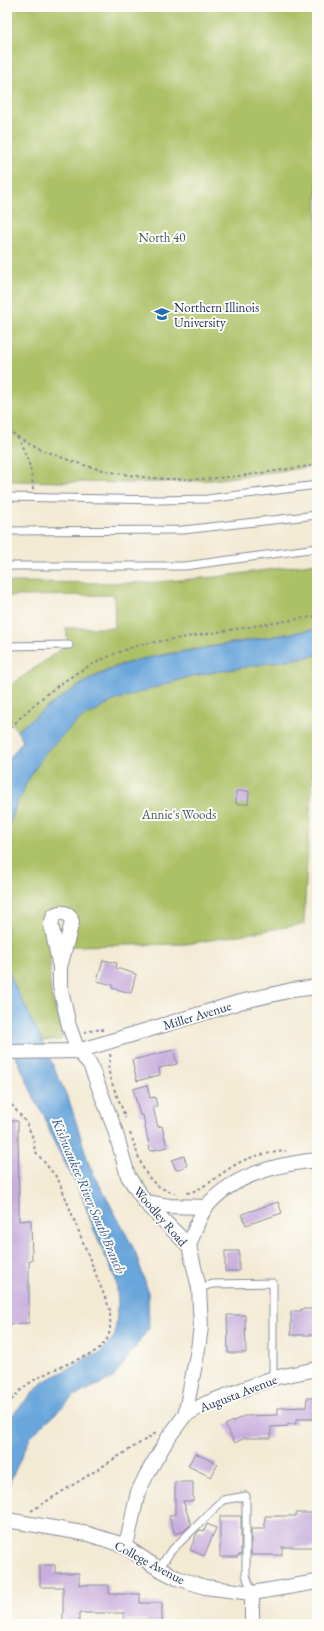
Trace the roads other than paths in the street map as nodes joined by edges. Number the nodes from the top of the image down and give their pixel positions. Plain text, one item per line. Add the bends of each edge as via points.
1 (317, 485) edge
2 (7, 497) edge
3 (317, 515) edge
4 (7, 531) edge
5 (317, 548) edge
6 (7, 566) edge
7 (68, 645) dead end
8 (7, 646) edge
9 (60, 967) dead end
10 (317, 987) edge
11 (78, 1051) junction
12 (7, 1052) edge
13 (317, 1160) edge
14 (145, 1202) junction
15 (206, 1207) junction
16 (189, 1246) junction
17 (199, 1288) junction
18 (317, 1369) edge
19 (273, 1378) junction
20 (185, 1415) junction
21 (7, 1520) edge
22 (123, 1546) junction
23 (159, 1569) junction
24 (317, 1582) edge
25 (252, 1593) junction
26 (252, 1624) edge

1 - 2 lane via 207,498 161,500
3 - 4 lane via 183,530
5 - 6 lane via 185,566
7 - 8 lane
9 - 11 street via 62,998 68,1026
10 - 11 street, Miller Avenue via 240,1002
11 - 12 street, Miller Avenue
11 - 14 street, Woodley Road via 90,1064 115,1130 128,1176
13 - 15 street via 295,1163 246,1177
14 - 15 street via 169,1206
14 - 16 street, Woodley Road
15 - 16 street
16 - 17 street, Woodley Road
17 - 19 lane via 213,1284 273,1283
17 - 20 street, Woodley Road via 201,1327
18 - 19 street, Augusta Avenue
19 - 20 street, Augusta Avenue via 207,1403
20 - 22 street, Augusta Avenue via 168,1438 138,1492 128,1537
21 - 22 street, College Avenue via 88,1534
22 - 23 street, College Avenue
23 - 25 street, College Avenue via 198,1585
23 - 25 lane via 170,1552 223,1500 246,1496 246,1575
24 - 25 street, College Avenue
25 - 26 street

